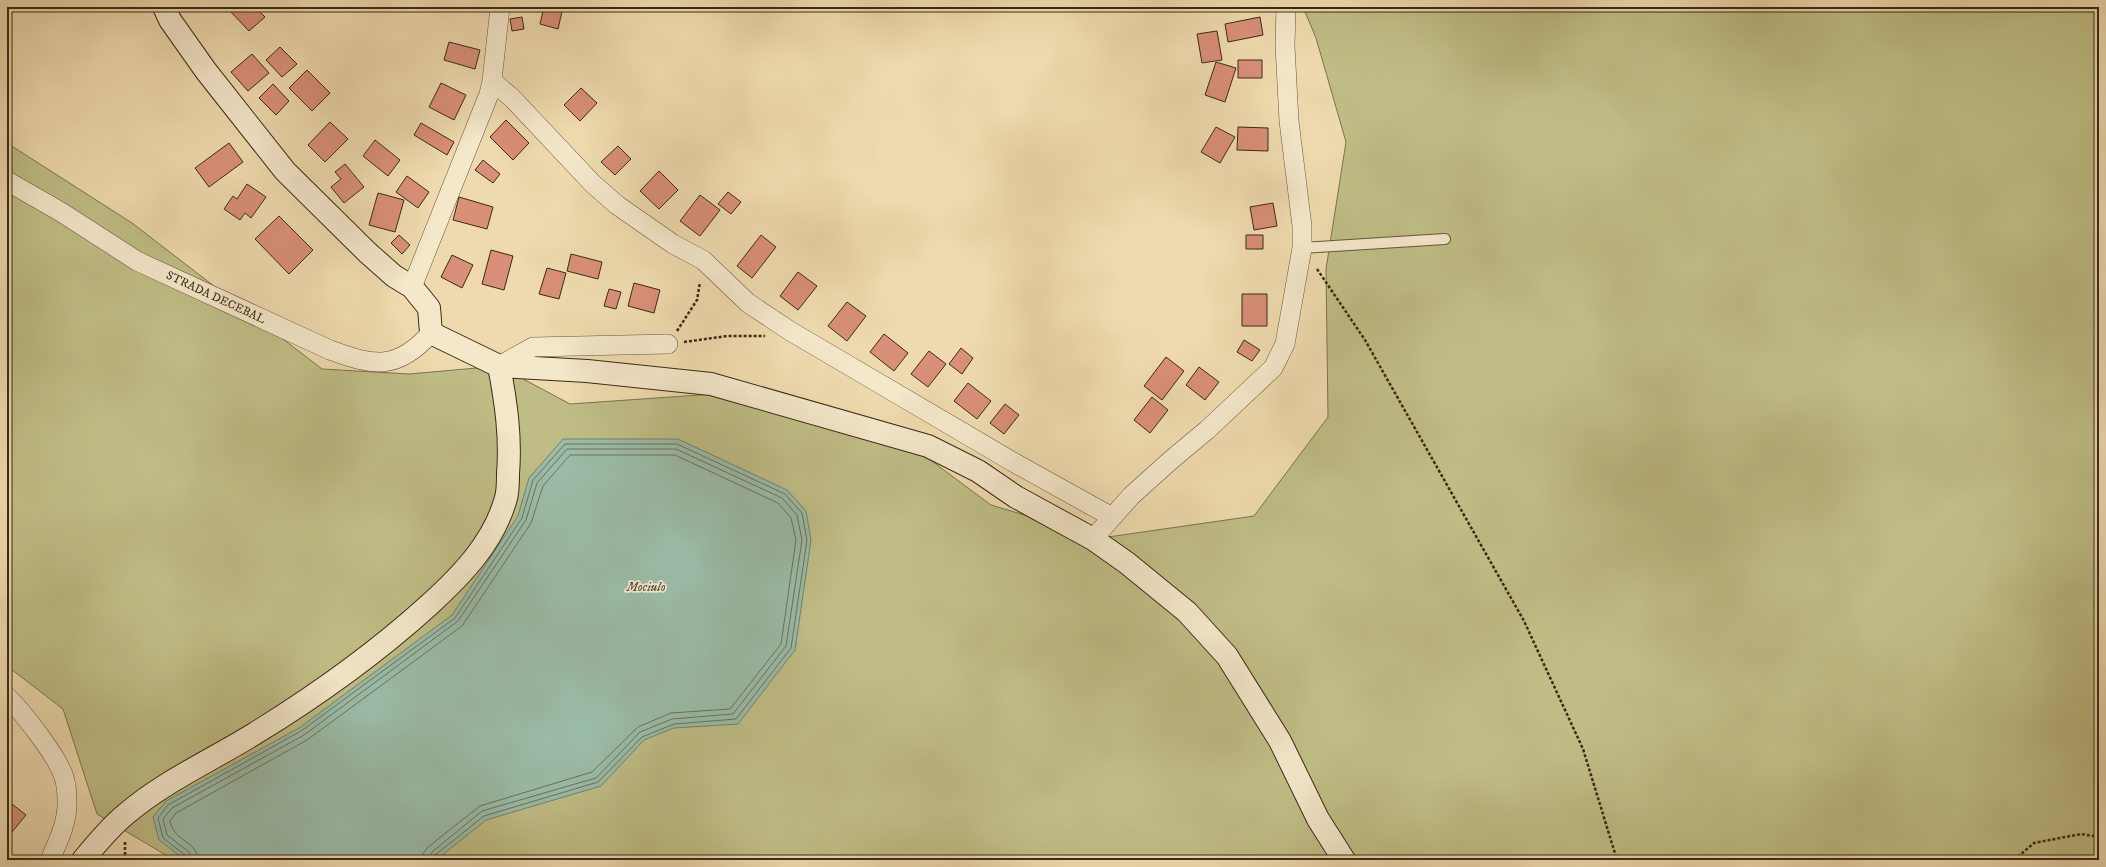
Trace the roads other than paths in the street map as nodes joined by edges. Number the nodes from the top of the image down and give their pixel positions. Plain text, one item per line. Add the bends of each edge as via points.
1 (164, 7) edge
2 (500, 7) edge
3 (1286, 7) edge
4 (492, 81) junction
5 (7, 181) edge
6 (1445, 239) dead end
7 (1302, 248) junction
8 (412, 287) junction
9 (431, 333) junction
10 (668, 344) road end
11 (499, 366) junction
12 (1112, 517) junction
13 (1093, 540) junction
14 (7, 697) edge
15 (50, 860) edge
16 (83, 860) edge
17 (1344, 860) edge

1 - 8 street via 170,20 206,71 285,171 368,253 394,276
2 - 4 street
3 - 7 street via 1286,85 1302,226
4 - 8 street via 477,126
4 - 12 street via 512,98 593,184 617,205 673,244 703,260 748,303 790,331
5 - 9 street, STRADA DECEBAL via 137,261 330,350 361,361 390,362 417,349
6 - 7 lane
7 - 12 street via 1286,344 1273,368 1131,496
8 - 9 street via 429,308
9 - 11 street
10 - 11 street via 533,347
11 - 13 street via 587,371 711,384 914,441 978,471 1016,497
11 - 16 street via 508,410 510,457 507,497 497,525 480,552 451,585 381,647 273,722 215,759 153,793 125,814
12 - 13 street
13 - 17 street via 1127,563 1187,612 1227,656 1280,741 1318,819
14 - 15 street via 45,744 64,777 68,802 64,825

